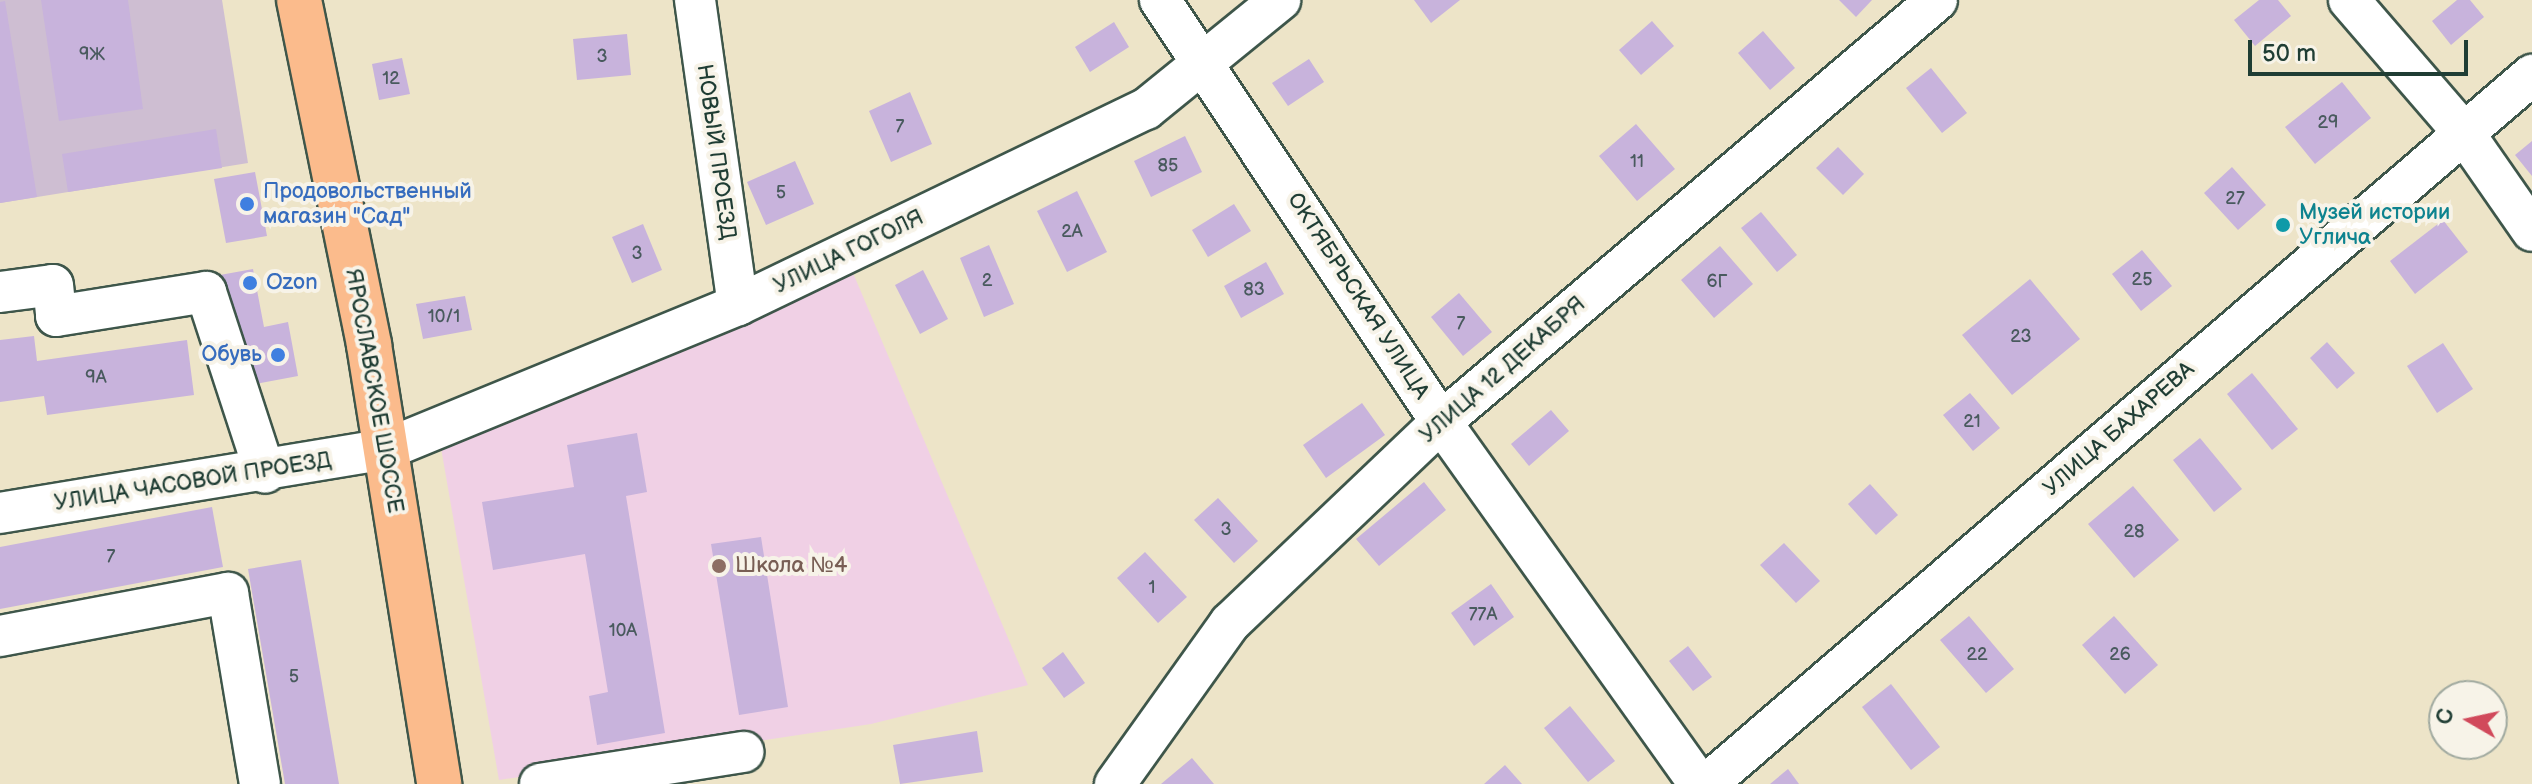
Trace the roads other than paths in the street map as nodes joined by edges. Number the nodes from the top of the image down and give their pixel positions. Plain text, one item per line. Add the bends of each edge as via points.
1 (299, 0) edge
2 (695, 0) edge
3 (1160, 0) edge
4 (1280, 0) edge
5 (1937, 0) edge
6 (2349, 0) edge
7 (1204, 64) junction
8 (2532, 75) edge
9 (2464, 133) junction
10 (2532, 231) edge
11 (0, 292) edge
12 (738, 305) junction
13 (1441, 422) junction
14 (387, 449) junction
15 (265, 473) junction
16 (0, 513) edge
17 (0, 636) edge
18 (743, 752) dead end
19 (260, 784) edge
20 (439, 784) edge
21 (540, 784) edge
22 (1115, 784) edge
23 (1699, 784) edge
24 (1707, 784) edge

1 - 14 main road, ЯРОСЛАВСКОЕ ШОССЕ
2 - 12 street, НОВЫЙ ПРОЕЗД
3 - 7 street, ОКТЯБРЬСКАЯ УЛИЦА
4 - 7 street, УЛИЦА ГОГОЛЯ
5 - 13 street, УЛИЦА 12 ДЕКАБРЯ
6 - 9 street
7 - 12 street, УЛИЦА ГОГОЛЯ via 1146,109
7 - 13 street, ОКТЯБРЬСКАЯ УЛИЦА
8 - 9 street, УЛИЦА БАХАРЕВА
9 - 10 street
9 - 24 street, УЛИЦА БАХАРЕВА
11 - 15 street via 53,285 56,316 206,292
12 - 14 street, УЛИЦА ГОГОЛЯ
13 - 22 street, УЛИЦА 12 ДЕКАБРЯ via 1230,623
13 - 23 street, ОКТЯБРЬСКАЯ УЛИЦА
14 - 15 street, УЛИЦА ЧАСОВОЙ ПРОЕЗД
14 - 20 main road, ЯРОСЛАВСКОЕ ШОССЕ
15 - 16 street, УЛИЦА ЧАСОВОЙ ПРОЕЗД
17 - 19 street via 228,593
18 - 21 street

